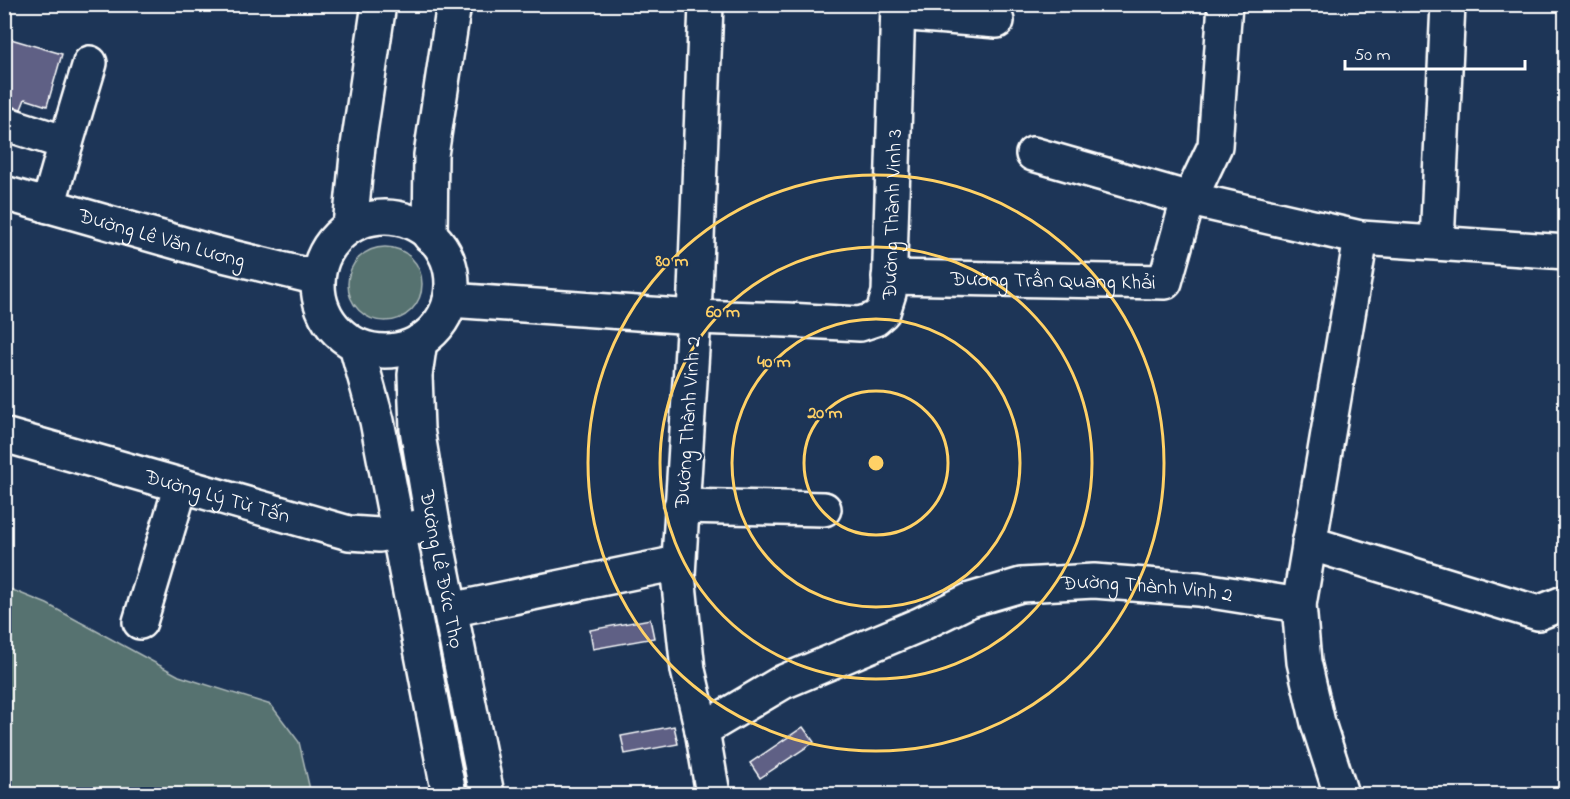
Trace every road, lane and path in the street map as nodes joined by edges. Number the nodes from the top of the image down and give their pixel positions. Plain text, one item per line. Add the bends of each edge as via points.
1 (379, 4) edge
2 (454, 4) edge
3 (706, 4) edge
4 (1225, 4) edge
5 (1448, 4) edge
6 (898, 9) edge
7 (997, 21) dead end
8 (90, 63) dead end
9 (4, 123) edge
10 (66, 143) junction
11 (1033, 154) dead end
12 (4, 193) edge
13 (1190, 199) junction
14 (48, 206) junction
15 (350, 226) junction
16 (430, 236) junction
17 (1361, 238) junction
18 (1437, 243) junction
19 (1566, 252) edge
20 (889, 277) junction
21 (318, 278) junction
22 (450, 300) junction
23 (694, 317) junction
24 (420, 341) junction
25 (356, 345) junction
26 (4, 435) edge
27 (181, 485) junction
28 (681, 506) junction
29 (824, 509) dead end
30 (433, 524) junction
31 (398, 531) junction
32 (1309, 543) junction
33 (678, 563) junction
34 (1566, 602) edge
35 (1299, 606) junction
36 (450, 610) junction
37 (140, 622) dead end
38 (702, 730) junction
39 (449, 795) edge
40 (487, 795) edge
41 (713, 795) edge
42 (1341, 795) edge

1 - 15 street
2 - 16 street via 431,155
3 - 23 street, Đường Thành Vinh 2
4 - 13 street, Đường Trần Quang Khải via 1215,146
5 - 18 street
6 - 7 street
6 - 20 street, Đường Thành Vinh 3
8 - 10 street
9 - 10 street
10 - 14 street
11 - 13 street
12 - 14 street, Đường Lê Văn Lương
13 - 17 street
13 - 20 street, Đường Trần Quang Khải via 1165,282
14 - 21 street, Đường Lê Văn Lương
15 - 16 street via 392,217 413,223
15 - 21 street via 325,252
16 - 22 street via 449,265
17 - 18 street
17 - 32 street
18 - 19 street
20 - 23 street, Đường Thành Vinh 3 via 883,312 860,324
21 - 25 street via 321,305 329,322
22 - 23 street, Đường Thành Vinh 3
22 - 24 street via 434,331
23 - 28 street, Đường Thành Vinh 2
24 - 25 street via 400,350 378,351
24 - 30 street, Đường Lê Đức Thọ via 415,375 417,429
25 - 31 street, Đường Lê Đức Thọ via 373,399
26 - 27 street, Đường Lý Từ Tấn
27 - 31 street, Đường Lý Từ Tấn via 349,533 379,535
27 - 37 street
28 - 29 street
28 - 33 street, Đường Thành Vinh 2
30 - 31 street, Đường Lý Từ Tấn
30 - 36 street, Đường Lê Đức Thọ
31 - 39 street, Đường Lê Đức Thọ
32 - 34 street via 1538,613
32 - 35 street
33 - 36 street
33 - 38 street, Đường Thành Vinh 2 via 688,670
35 - 38 street, Đường Thành Vinh 2 via 1198,589 1094,581 1021,585 970,600 783,682
35 - 42 street via 1304,662
36 - 40 street, Đường Lê Đức Thọ
38 - 41 street, Đường Thành Vinh 2

